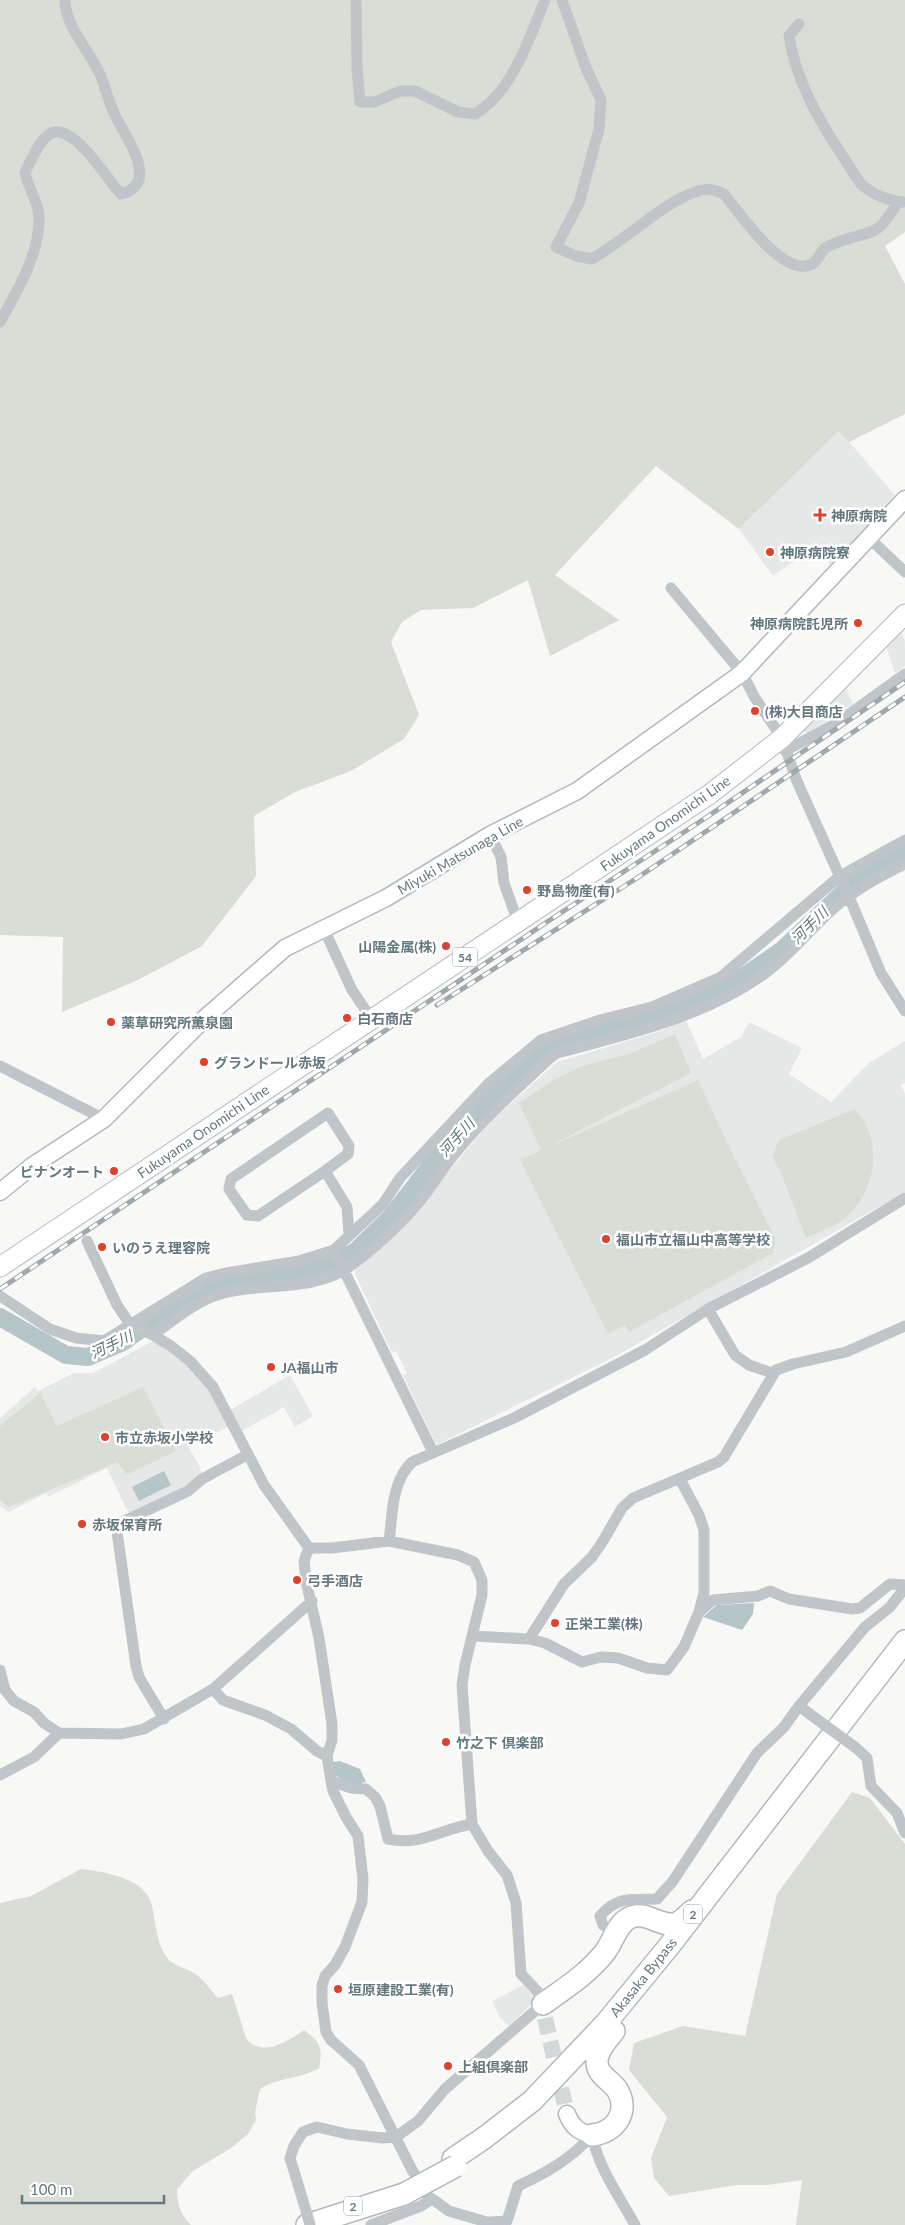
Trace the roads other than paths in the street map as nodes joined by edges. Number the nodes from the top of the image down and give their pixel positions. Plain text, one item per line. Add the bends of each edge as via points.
1 (65, 0) edge
2 (356, 0) edge
3 (545, 0) edge
4 (562, 0) edge
5 (799, 24) dead end
6 (902, 202) edge
7 (0, 322) edge
8 (905, 499) edge
9 (869, 538) junction
10 (905, 572) edge
11 (671, 588) dead end
12 (905, 614) edge
13 (742, 673) junction
14 (905, 674) edge
15 (784, 745) junction
16 (490, 835) junction
17 (905, 840) edge
18 (905, 864) edge
19 (841, 878) junction
20 (849, 895) junction
21 (520, 921) junction
22 (324, 929) junction
23 (905, 1011) edge
24 (371, 1018) junction
25 (0, 1066) edge
26 (104, 1119) junction
27 (325, 1171) junction
28 (0, 1192) edge
29 (905, 1198) edge
30 (349, 1234) junction
31 (87, 1241) dead end
32 (335, 1251) junction
33 (0, 1267) edge
34 (344, 1268) junction
35 (0, 1296) edge
36 (708, 1309) junction
37 (132, 1325) junction
38 (905, 1326) edge
39 (151, 1334) junction
40 (772, 1373) junction
41 (433, 1452) junction
42 (247, 1454) junction
43 (680, 1479) junction
44 (389, 1541) junction
45 (308, 1548) junction
46 (905, 1586) edge
47 (312, 1601) junction
48 (699, 1612) junction
49 (473, 1636) junction
50 (529, 1639) junction
51 (905, 1641) edge
52 (905, 1650) edge
53 (0, 1670) edge
54 (213, 1689) junction
55 (799, 1706) junction
56 (164, 1719) junction
57 (58, 1733) junction
58 (327, 1756) junction
59 (0, 1775) edge
60 (331, 1782) junction
61 (472, 1824) junction
62 (905, 1833) edge
63 (700, 1905) junction
64 (644, 1916) junction
65 (617, 1932) junction
66 (678, 1941) junction
67 (544, 2011) junction
68 (606, 2023) junction
69 (601, 2074) junction
70 (554, 2088) junction
71 (567, 2114) tunnel mouth
72 (592, 2135) junction
73 (396, 2137) junction
74 (454, 2162) junction
75 (432, 2199) junction
76 (308, 2222) edge
77 (492, 2224) edge
78 (371, 2225) edge
79 (635, 2225) edge

1 - 7 street via 71,23 99,72 114,114 139,160 139,180 135,187 121,194 74,138 63,133 51,133 44,138 25,173 39,216 38,236 29,264
2 - 3 street via 356,68 360,102 374,102 401,91 415,91 458,112 476,114 498,94 512,72
4 - 6 street via 601,100 599,130 579,203 556,247 592,259 678,200 699,190 715,190 724,194 766,245 781,258 805,266 814,263 825,248 879,229
5 - 6 street via 789,36 791,48 801,82 827,132 861,183 871,191
8 - 9 main road, Miyuki Matsunaga Line
9 - 10 street
9 - 13 main road, Miyuki Matsunaga Line
11 - 13 street
12 - 15 main road, Fukuyama Onomichi Line / 54
13 - 15 street
13 - 16 main road, Miyuki Matsunaga Line via 577,791
14 - 15 street via 837,723
15 - 19 street
15 - 21 main road, Fukuyama Onomichi Line / 54
16 - 21 street via 501,857 504,883
16 - 22 main road, Miyuki Matsunaga Line via 386,898
17 - 19 street
18 - 20 street
19 - 20 street
19 - 30 street via 721,977 652,1007 541,1040 488,1084 400,1178 383,1204
20 - 23 street via 881,973
20 - 34 street via 785,957 746,986 648,1029 550,1058 494,1109 456,1152 414,1208 368,1251
21 - 24 main road, Fukuyama Onomichi Line / 54
22 - 24 street via 352,990
22 - 26 main road, Miyuki Matsunaga Line via 285,948 265,964 205,1018
24 - 33 main road, Fukuyama Onomichi Line / 54
25 - 26 street
26 - 28 main road, Miyuki Matsunaga Line via 32,1166
27 - 27 street via 258,1216 247,1215 229,1188 231,1179 328,1114 349,1146 348,1154
27 - 30 street via 347,1207
29 - 36 street via 808,1258
30 - 32 street
31 - 37 street via 117,1304
32 - 34 street
32 - 37 street via 300,1261 206,1278
34 - 39 street via 332,1275 286,1286 226,1292 211,1297
34 - 41 street
35 - 37 street via 50,1329 76,1338 104,1341
36 - 40 street via 735,1355 749,1365
36 - 41 street via 645,1350 523,1413
37 - 39 street
38 - 40 street via 846,1352 793,1364
39 - 42 street via 190,1361 213,1387
40 - 43 street via 724,1457
41 - 44 street via 412,1462 402,1472 397,1484
42 - 45 street via 264,1486
42 - 56 street via 202,1479 188,1491 116,1524 136,1666
43 - 48 street via 704,1530 704,1593
43 - 50 street via 633,1498 622,1508 592,1557 564,1584
44 - 45 street
44 - 49 street via 458,1554 474,1562 482,1580 482,1595
45 - 47 street via 304,1561
46 - 48 street via 890,1584 860,1608 789,1599 770,1591 758,1596 713,1600
46 - 55 street via 888,1608 865,1627
47 - 54 street
47 - 58 street via 332,1724
48 - 50 street via 684,1647 667,1670 646,1668 618,1658 601,1657 582,1662 545,1643
49 - 50 street
49 - 61 street via 462,1685
51 - 63 highway, Akasaka Bypass / 2
52 - 66 highway, Akasaka Bypass / 2
53 - 57 street via 5,1690 14,1701 34,1712
54 - 56 street
54 - 58 street via 223,1700 265,1715 290,1729
55 - 62 street, bridge via 867,1758 871,1786 897,1813
55 - 65 street via 784,1727 757,1753 657,1899 629,1898 609,1905 600,1916 603,1925
56 - 57 street via 144,1729 121,1734
57 - 59 street via 34,1757
58 - 60 street
60 - 61 street via 366,1789 375,1797 388,1839 417,1841 455,1826
60 - 73 street via 358,1836 363,1879 362,1902 345,1947 322,1986 326,2032 359,2065
61 - 67 street via 488,1852 507,1875 516,1903 521,1974 539,1993
63 - 64 highway via 677,1923 667,1924
63 - 68 highway, Akasaka Bypass / 2
64 - 65 highway via 628,1918
64 - 68 highway via 661,1938 660,1947
65 - 67 highway via 605,1953
66 - 69 highway via 664,1966 599,2050 596,2062
66 - 70 highway, Akasaka Bypass / 2 via 610,2028
67 - 73 street via 445,2089 418,2120
68 - 74 highway, Akasaka Bypass / 2 via 532,2101
69 - 70 highway via 581,2072
69 - 72 highway via 618,2089 622,2104 618,2122 603,2134
70 - 74 highway, Akasaka Bypass / 2 via 517,2124
71 - 72 main road via 571,2125
72 - 77 street via 550,2171 518,2186 506,2221
72 - 79 street via 594,2149
73 - 75 street via 412,2170
73 - 76 street via 347,2134 317,2127 303,2132 290,2158
74 - 76 highway, Akasaka Bypass / 2 via 402,2190
75 - 77 street via 449,2211
75 - 78 street

